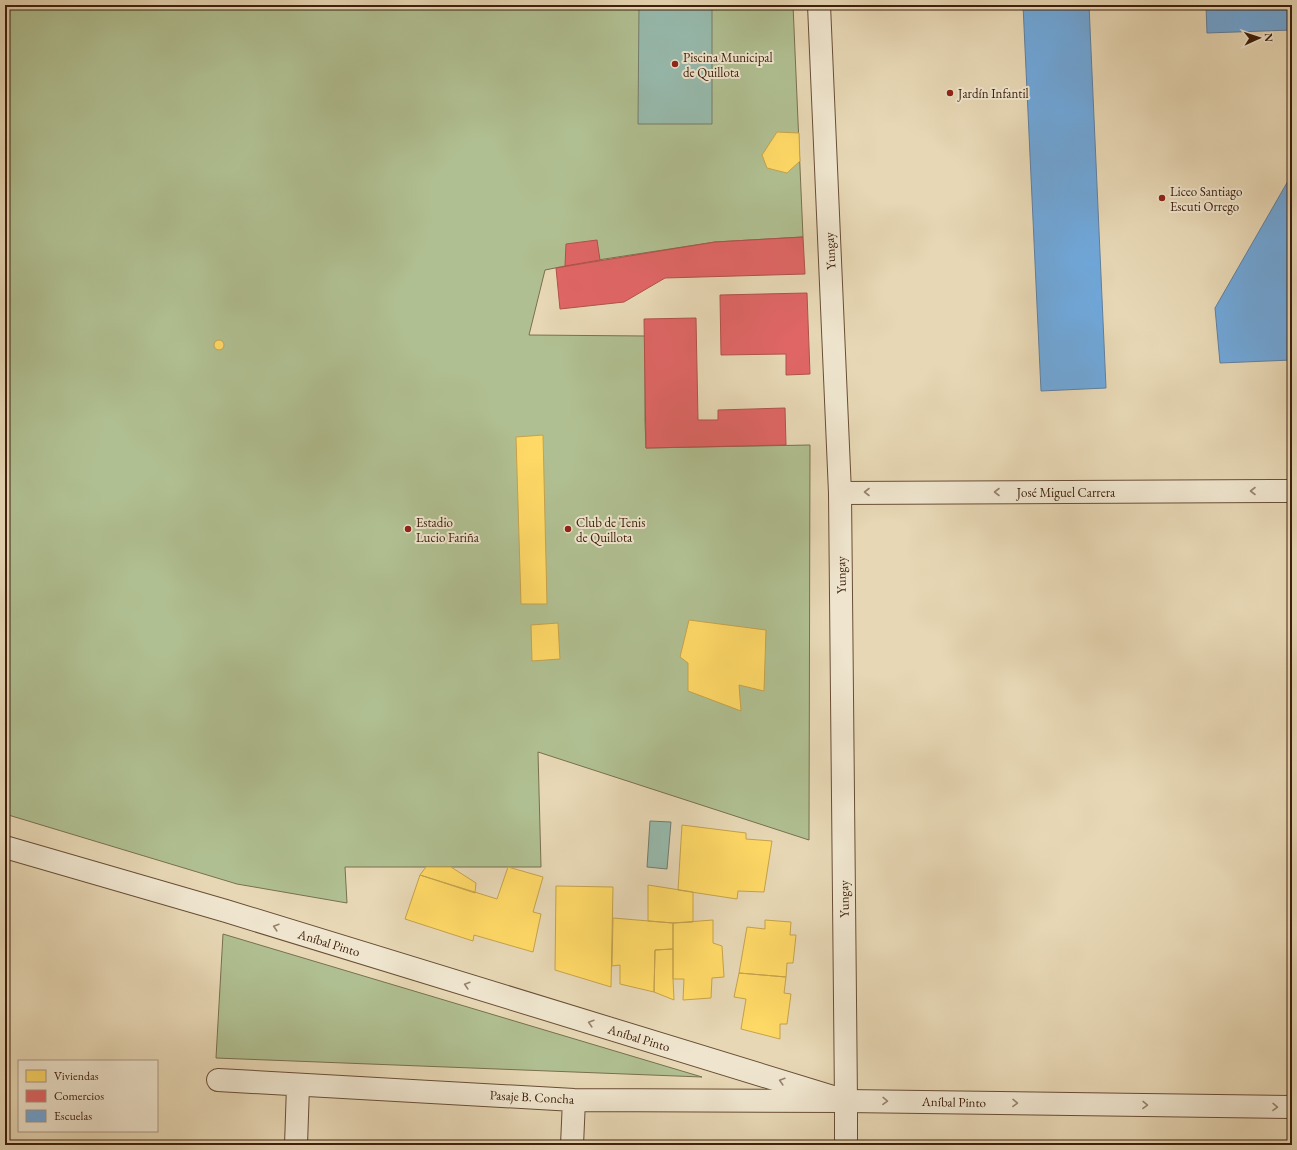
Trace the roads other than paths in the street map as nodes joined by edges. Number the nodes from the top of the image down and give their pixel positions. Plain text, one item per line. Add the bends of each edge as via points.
1 (819, 5) edge
2 (1292, 491) edge
3 (840, 493) junction
4 (5, 847) edge
5 (218, 1080) dead end
6 (298, 1086) junction
7 (574, 1100) junction
8 (846, 1101) junction
9 (1292, 1107) edge
10 (296, 1145) edge
11 (572, 1145) edge
12 (846, 1145) edge

1 - 3 street, Yungay
2 -> 3 street, José Miguel Carrera
3 - 8 street, Yungay
8 -> 4 street, Aníbal Pinto via 226,911
5 - 6 street, Pasaje B. Concha
6 - 7 street, Pasaje B. Concha
6 - 10 street
7 - 8 street, Pasaje B. Concha
7 - 11 street
8 -> 9 street, Aníbal Pinto
8 - 12 street, Yungay

